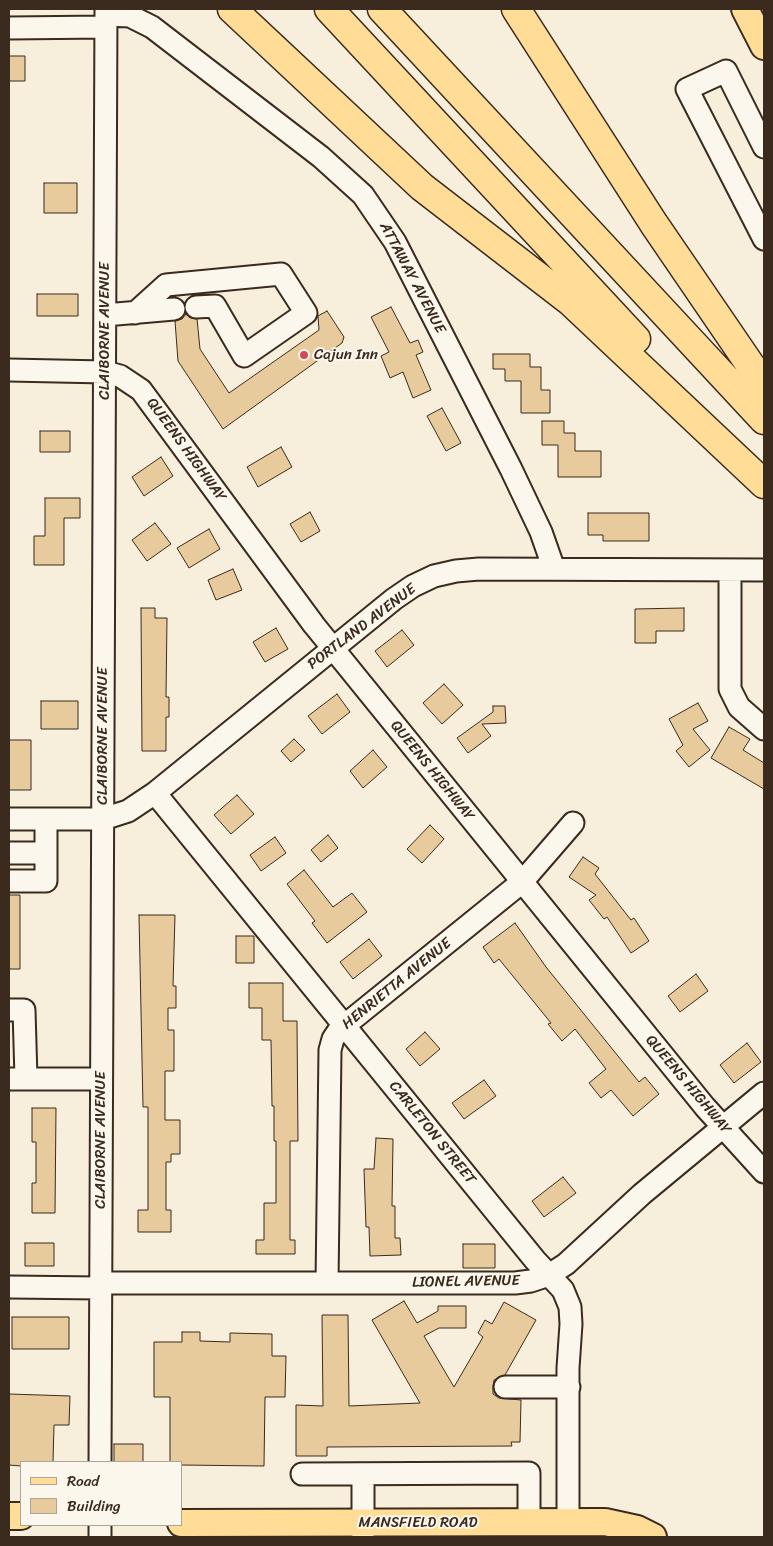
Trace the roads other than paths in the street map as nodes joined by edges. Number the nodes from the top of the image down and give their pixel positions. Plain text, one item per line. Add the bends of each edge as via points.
1 (232, 9) edge
2 (329, 9) edge
3 (382, 9) edge
4 (516, 9) edge
5 (745, 9) edge
6 (106, 17) edge
7 (64, 18) edge
8 (9, 28) edge
9 (764, 46) edge
10 (764, 147) edge
11 (764, 239) edge
12 (219, 280) junction
13 (174, 309) dead end
14 (135, 313) junction
15 (105, 315) junction
16 (9, 370) edge
17 (105, 372) junction
18 (764, 385) edge
19 (764, 420) edge
20 (764, 480) edge
21 (764, 484) edge
22 (554, 569) junction
23 (730, 570) junction
24 (764, 570) edge
25 (333, 648) junction
26 (764, 729) edge
27 (155, 793) junction
28 (9, 819) edge
29 (46, 820) junction
30 (102, 820) junction
31 (573, 823) dead end
32 (9, 853) edge
33 (46, 853) junction
34 (9, 881) edge
35 (522, 882) junction
36 (9, 1010) edge
37 (345, 1025) junction
38 (17, 1079) edge
39 (101, 1079) junction
40 (764, 1093) edge
41 (724, 1128) junction
42 (764, 1172) edge
43 (549, 1275) junction
44 (327, 1283) junction
45 (100, 1286) junction
46 (9, 1287) edge
47 (505, 1387) dead end
48 (569, 1387) junction
49 (100, 1461) edge
50 (302, 1474) dead end
51 (363, 1474) junction
52 (182, 1522) edge
53 (530, 1522) junction
54 (568, 1522) junction
55 (270, 1530) edge
56 (363, 1530) edge
57 (482, 1530) edge
58 (650, 1537) edge

1 - 21 highway via 422,187 571,302
2 - 20 highway
3 - 19 highway
4 - 18 highway via 654,224
5 - 9 main road
6 - 7 street, ATTAWAY AVENUE
6 - 15 street, CLAIBORNE AVENUE
6 - 22 street, ATTAWAY AVENUE via 130,16 152,27 321,157 363,195 396,242 541,532
7 - 8 street, ATTAWAY AVENUE
10 - 11 street via 726,71 687,89
12 - 12 street via 281,274 306,313 244,356 206,306
12 - 14 street via 166,285
13 - 14 street
14 - 15 street
15 - 17 street, CLAIBORNE AVENUE
16 - 17 street, QUEENS HIGHWAY
17 - 25 street, QUEENS HIGHWAY via 129,381 148,398
17 - 30 street, CLAIBORNE AVENUE
22 - 23 street, PORTLAND AVENUE
22 - 25 street, PORTLAND AVENUE via 456,570 434,576 400,594
23 - 24 street, PORTLAND AVENUE
23 - 26 street via 730,689 739,707
25 - 27 street, PORTLAND AVENUE
25 - 35 street, QUEENS HIGHWAY
27 - 30 street, PORTLAND AVENUE via 128,810
27 - 37 street, CARLETON STREET
28 - 29 street, PORTLAND AVENUE
29 - 30 street, PORTLAND AVENUE
29 - 33 street
30 - 39 street, CLAIBORNE AVENUE
31 - 35 street, HENRIETTA AVENUE
32 - 33 street
33 - 34 street via 46,881
35 - 37 street, HENRIETTA AVENUE
35 - 41 street, QUEENS HIGHWAY
36 - 38 street via 24,1010
37 - 43 street, CARLETON STREET
37 - 44 street, HENRIETTA AVENUE via 333,1038 330,1050
38 - 39 street
39 - 45 street, CLAIBORNE AVENUE
40 - 41 street, LIONEL AVENUE
41 - 42 street, QUEENS HIGHWAY
41 - 43 street, LIONEL AVENUE via 642,1194 566,1264
43 - 44 street, LIONEL AVENUE via 515,1283
43 - 48 street, CARLETON STREET via 564,1290 570,1307
44 - 45 street, LIONEL AVENUE
45 - 46 street, LIONEL AVENUE
45 - 49 street, CLAIBORNE AVENUE
47 - 48 street
48 - 54 street, CARLETON STREET
50 - 51 street
51 - 53 street via 529,1473
51 - 56 street
52 - 55 main road, MANSFIELD ROAD
53 - 54 main road, MANSFIELD ROAD
53 - 57 main road, MANSFIELD ROAD
54 - 58 main road, MANSFIELD ROAD via 613,1524 636,1529
55 - 56 main road, MANSFIELD ROAD
56 - 57 main road, MANSFIELD ROAD

